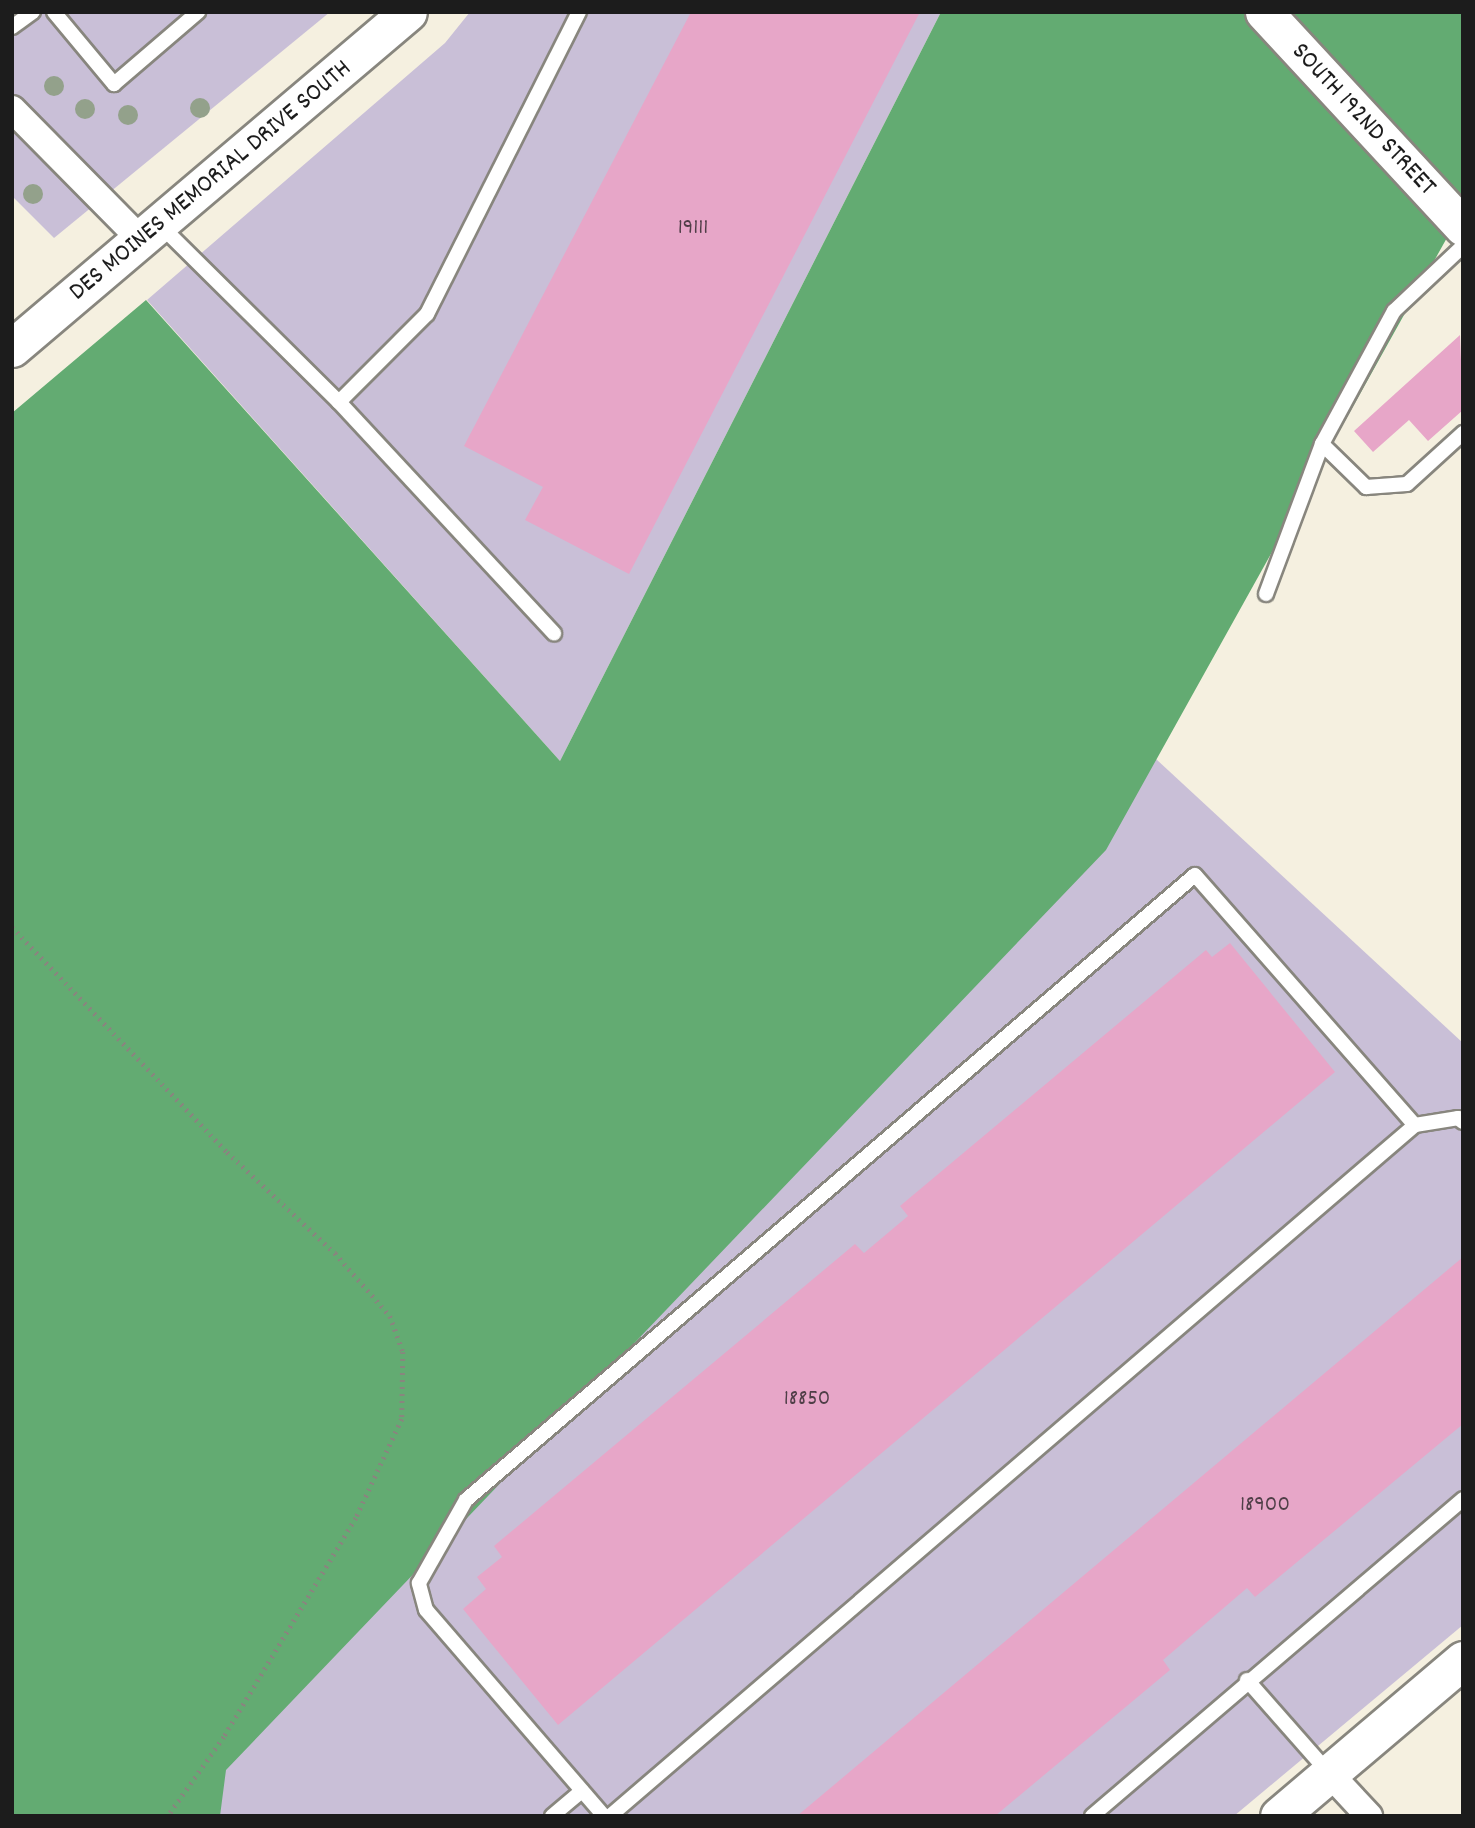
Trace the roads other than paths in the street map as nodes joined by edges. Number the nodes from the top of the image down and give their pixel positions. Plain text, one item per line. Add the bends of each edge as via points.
1 (33, 12) edge
2 (54, 12) edge
3 (198, 12) edge
4 (408, 12) edge
5 (579, 12) edge
6 (1264, 12) edge
7 (12, 27) edge
8 (12, 109) edge
9 (1463, 227) edge
10 (151, 233) junction
11 (1463, 246) edge
12 (12, 348) edge
13 (339, 402) junction
14 (1463, 433) edge
15 (1322, 444) junction
16 (1266, 594) dead end
17 (554, 633) dead end
18 (1463, 1122) edge
19 (1415, 1125) junction
20 (1463, 1499) edge
21 (1463, 1660) edge
22 (1247, 1680) junction
23 (1329, 1773) junction
24 (582, 1790) junction
25 (552, 1816) edge
26 (604, 1816) edge
27 (610, 1816) edge
28 (1091, 1816) edge
29 (1279, 1816) edge
30 (1370, 1816) edge

1 - 7 lane
2 - 3 lane via 114,84
4 - 10 street, DES MOINES MEMORIAL DRIVE SOUTH
5 - 13 lane via 427,314
6 - 9 street, SOUTH 192ND STREET
8 - 10 street
10 - 12 street, DES MOINES MEMORIAL DRIVE SOUTH
10 - 13 lane
11 - 15 lane via 1394,311
13 - 17 lane
14 - 15 lane via 1407,484 1366,487
15 - 16 lane
18 - 19 lane via 1458,1118
19 - 24 lane via 1195,875 466,1500 419,1583 426,1610
19 - 27 lane
20 - 22 lane
21 - 23 street
22 - 23 lane
22 - 28 lane
23 - 29 street
23 - 30 street
24 - 25 lane
24 - 26 lane

